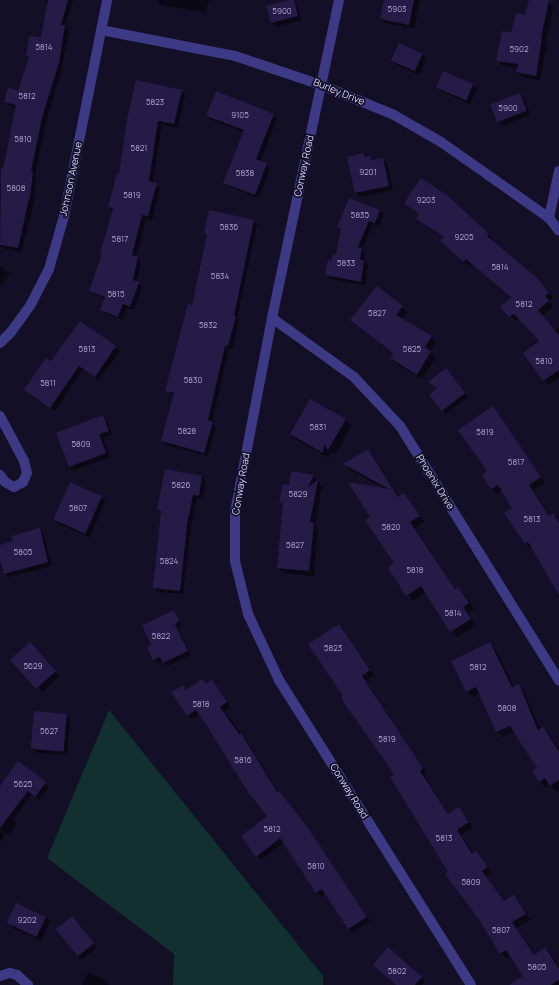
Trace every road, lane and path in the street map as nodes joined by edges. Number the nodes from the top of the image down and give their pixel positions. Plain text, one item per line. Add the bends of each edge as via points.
1 (107, 0) edge
2 (339, 0) edge
3 (101, 30) junction
4 (321, 85) junction
5 (559, 170) edge
6 (549, 218) junction
7 (559, 231) edge
8 (272, 318) junction
9 (0, 343) edge
10 (0, 416) edge
11 (0, 475) edge
12 (559, 680) edge
13 (0, 976) edge
14 (28, 985) edge
15 (471, 985) edge

1 - 3 street, Johnson Avenue
2 - 4 street, Conway Road
3 - 4 street, Burley Drive via 235,56
3 - 9 street, Johnson Avenue via 64,216 49,269 30,306
4 - 6 street, Burley Drive via 394,115 441,142
4 - 8 street, Conway Road
5 - 6 street
6 - 7 street, Burley Drive
8 - 12 street, Phoenix Drive via 354,377 400,426
8 - 15 street, Conway Road via 235,512 235,561 248,614 279,680
10 - 11 street via 24,461 27,473 23,482 14,487 5,482
13 - 14 street via 10,973 17,975

